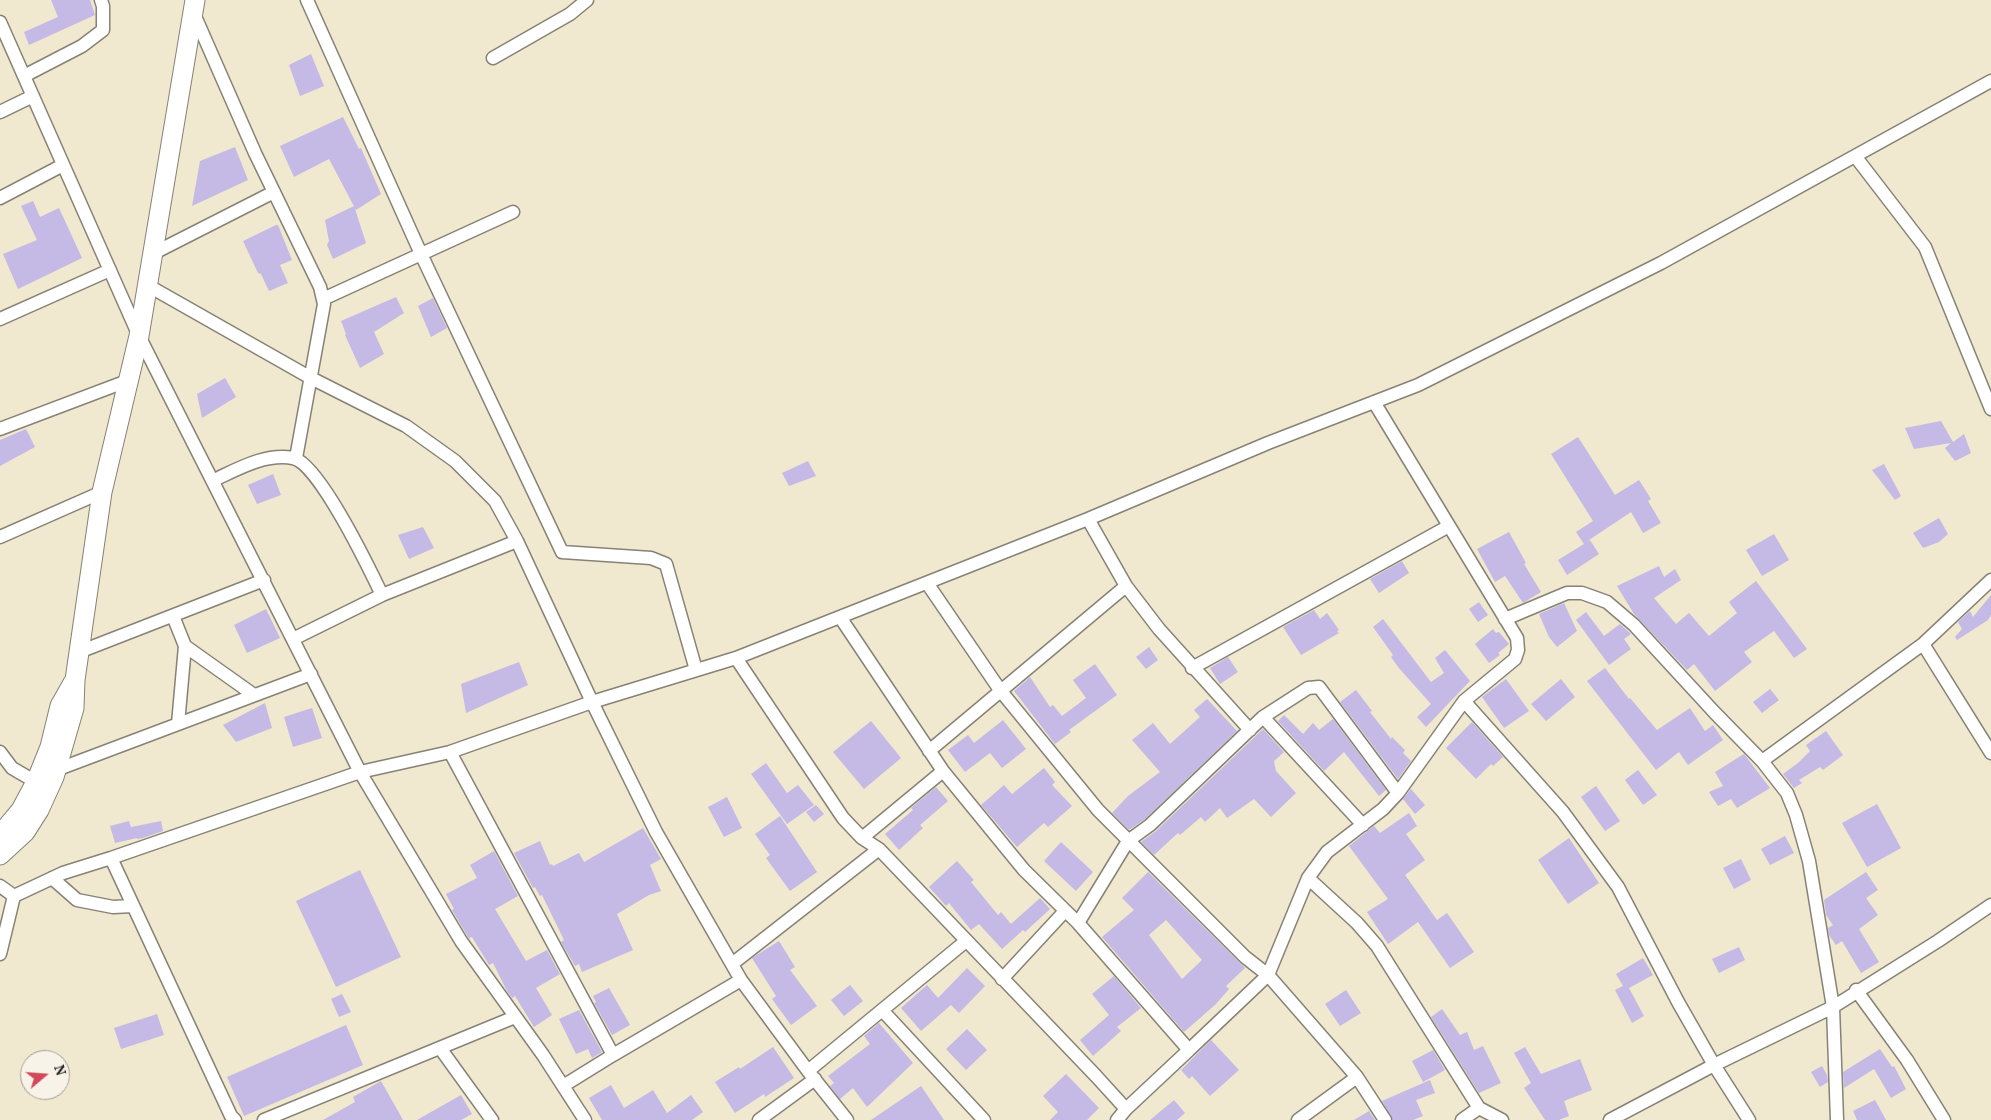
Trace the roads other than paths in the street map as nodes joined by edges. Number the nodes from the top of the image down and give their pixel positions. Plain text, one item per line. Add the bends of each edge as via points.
1 (101, 0) edge
2 (307, 0) edge
3 (587, 0) edge
4 (194, 6) edge
5 (0, 22) edge
6 (493, 58) dead end
7 (24, 76) junction
8 (1991, 81) edge
9 (33, 96) junction
10 (0, 112) edge
11 (1855, 156) junction
12 (63, 165) junction
13 (274, 192) junction
14 (0, 198) edge
15 (513, 212) dead end
16 (152, 254) junction
17 (421, 254) junction
18 (110, 270) junction
19 (147, 284) junction
20 (323, 299) junction
21 (0, 319) edge
22 (139, 336) junction
23 (311, 378) junction
24 (127, 381) junction
25 (1374, 402) junction
26 (1991, 408) edge
27 (0, 429) edge
28 (296, 458) junction
29 (214, 480) junction
30 (102, 492) junction
31 (1088, 519) junction
32 (1449, 526) junction
33 (0, 537) edge
34 (517, 541) junction
35 (264, 580) junction
36 (1991, 580) edge
37 (927, 583) junction
38 (1126, 586) junction
39 (382, 595) junction
40 (173, 616) junction
41 (840, 617) junction
42 (1505, 619) junction
43 (293, 639) junction
44 (1923, 644) junction
45 (185, 646) junction
46 (79, 652) junction
47 (736, 658) junction
48 (1192, 668) junction
49 (696, 670) junction
50 (311, 674) junction
51 (75, 680) junction
52 (1000, 690) junction
53 (254, 695) junction
54 (1464, 701) junction
55 (592, 702) junction
56 (1263, 717) junction
57 (178, 724) junction
58 (1250, 730) junction
59 (929, 751) junction
60 (0, 752) edge
61 (450, 752) junction
62 (1991, 753) edge
63 (1762, 761) junction
64 (56, 770) junction
65 (943, 771) junction
66 (360, 772) junction
67 (36, 782) junction
68 (1398, 793) junction
69 (1363, 825) junction
70 (0, 835) edge
71 (862, 838) junction
72 (1128, 841) junction
73 (879, 849) junction
74 (0, 855) edge
75 (111, 858) junction
76 (52, 878) junction
77 (1308, 878) junction
78 (0, 886) edge
79 (14, 896) junction
80 (1991, 904) edge
81 (133, 906) junction
82 (1065, 911) junction
83 (1078, 924) junction
84 (966, 941) junction
85 (0, 954) edge
86 (732, 964) junction
87 (1268, 975) junction
88 (1002, 979) junction
89 (741, 980) junction
90 (1856, 990) junction
91 (1833, 1007) junction
92 (882, 1010) junction
93 (515, 1017) junction
94 (440, 1048) junction
95 (1189, 1050) junction
96 (613, 1054) junction
97 (1714, 1065) junction
98 (811, 1075) junction
99 (1357, 1077) junction
100 (563, 1086) junction
101 (1479, 1108) junction
102 (1126, 1109) junction
103 (1301, 1119) edge
104 (235, 1120) edge
105 (264, 1120) edge
106 (492, 1120) edge
107 (585, 1120) edge
108 (759, 1120) edge
109 (847, 1120) edge
110 (984, 1120) edge
111 (1117, 1120) edge
112 (1385, 1120) edge
113 (1462, 1120) edge
114 (1502, 1120) edge
115 (1610, 1120) edge
116 (1749, 1120) edge
117 (1837, 1120) edge
118 (1944, 1120) edge

1 - 7 street via 104,6 103,30 82,46
2 - 17 street
3 - 6 street via 570,14
4 - 13 street
4 - 16 main road
5 - 7 street
7 - 9 street
8 - 11 street
9 - 10 street
9 - 12 street
11 - 25 street via 1661,263 1418,385
11 - 26 street via 1925,247
12 - 14 street
12 - 18 street
13 - 16 street
13 - 20 street
15 - 17 street
16 - 19 main road
17 - 20 street
17 - 49 street via 562,552 651,558 666,564
18 - 21 street
18 - 22 street
19 - 22 main road
19 - 23 street
20 - 23 street via 323,318
22 - 24 main road
22 - 29 street
23 - 28 street
23 - 34 street via 406,426 455,461 495,501
24 - 27 street
24 - 30 main road
25 - 31 street
25 - 32 street
28 - 29 street via 278,457 252,462
28 - 39 street via 311,471 347,525
29 - 35 street
30 - 33 street
30 - 46 main road
31 - 37 street
31 - 38 street
32 - 42 street
32 - 48 street
34 - 39 street
34 - 55 street
35 - 40 street
35 - 43 street
36 - 44 street
37 - 41 street
37 - 52 street
38 - 48 street
38 - 52 street
39 - 43 street
40 - 45 street
40 - 46 street
41 - 47 street
41 - 59 street
42 - 54 street via 1517,638 1515,659
42 - 63 street via 1566,593 1607,602 1634,625
43 - 50 street
44 - 62 street
44 - 63 street
45 - 53 street
45 - 57 street
46 - 51 main road
47 - 49 street
47 - 71 street via 844,818
48 - 58 street
49 - 55 street
50 - 53 street
50 - 66 street
51 - 64 main road via 74,708
51 - 67 main road via 60,706 50,747
52 - 59 street
52 - 72 street via 1098,810
53 - 57 street
54 - 68 street
54 - 97 street via 1563,812 1618,887
55 - 61 street
55 - 86 street via 656,832
56 - 58 street
56 - 68 street via 1308,688 1319,687
56 - 69 street
57 - 64 street
58 - 72 street via 1150,825
59 - 65 street
60 - 67 street via 12,768
61 - 66 street
61 - 96 street
63 - 91 street via 1787,793 1796,815 1809,862
64 - 74 main road via 39,810 25,832
65 - 71 street
65 - 82 street via 1024,870
66 - 75 street
66 - 93 street via 460,941
67 - 70 main road via 21,810
68 - 69 street
69 - 77 street via 1327,852
71 - 73 street
72 - 83 street
72 - 87 street via 1244,957
73 - 84 street
73 - 86 street
75 - 76 street
75 - 81 street
76 - 79 street
76 - 81 street via 78,900 113,907
77 - 87 street
77 - 101 street via 1377,946
78 - 79 street
79 - 85 street
80 - 90 street via 1938,941
81 - 104 street
82 - 83 street
82 - 88 street
83 - 95 street
84 - 88 street
84 - 92 street
86 - 89 street
87 - 95 street
87 - 99 street
88 - 102 street
89 - 96 street
89 - 98 street
90 - 91 street
90 - 118 street via 1907,1060
91 - 97 street
91 - 117 street
92 - 98 street
92 - 110 street
93 - 94 street
93 - 100 street
94 - 105 street
94 - 106 street
95 - 102 street
96 - 100 street
97 - 115 street
97 - 116 street
98 - 108 street
98 - 109 street
99 - 103 street
99 - 112 street
100 - 107 street
101 - 113 street
101 - 114 street
102 - 111 street

